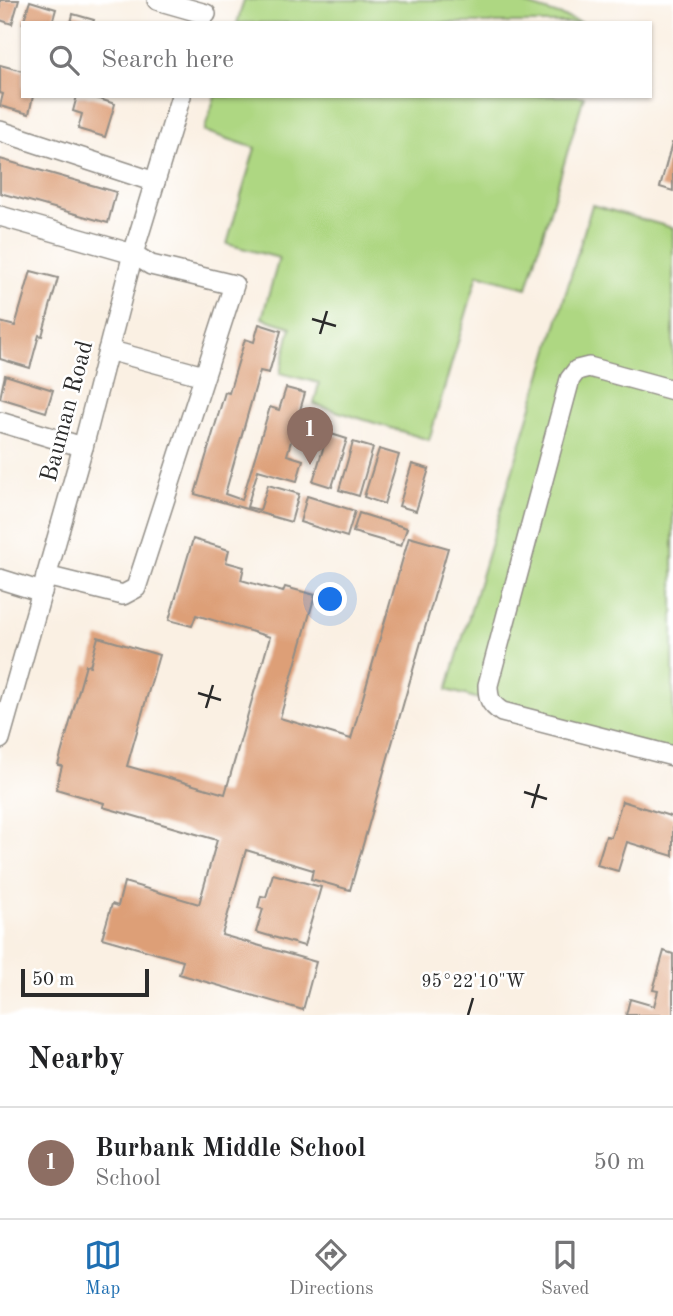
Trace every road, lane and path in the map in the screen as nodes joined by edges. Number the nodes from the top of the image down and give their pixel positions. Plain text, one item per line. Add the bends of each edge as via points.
1 (157, 0) edge
2 (206, 12) edge
3 (180, 98) edge
4 (0, 131) edge
5 (155, 182) junction
6 (0, 216) edge
7 (133, 254) junction
8 (108, 350) junction
9 (204, 376) junction
10 (673, 390) edge
11 (0, 422) edge
12 (83, 447) junction
13 (0, 579) edge
14 (44, 584) junction
15 (1, 733) edge
16 (673, 756) edge

1 - 2 street
3 - 5 street, Bauman Road
4 - 5 street
5 - 7 street, Bauman Road
6 - 7 street
7 - 8 street, Bauman Road
7 - 9 street via 151,265 234,285
8 - 9 street
8 - 12 street, Bauman Road
9 - 14 street via 136,588 123,595
10 - 16 street via 589,367 577,370 570,379 488,685 488,698 502,712
11 - 12 street
12 - 14 street, Bauman Road
13 - 14 street
14 - 15 street, Bauman Road

